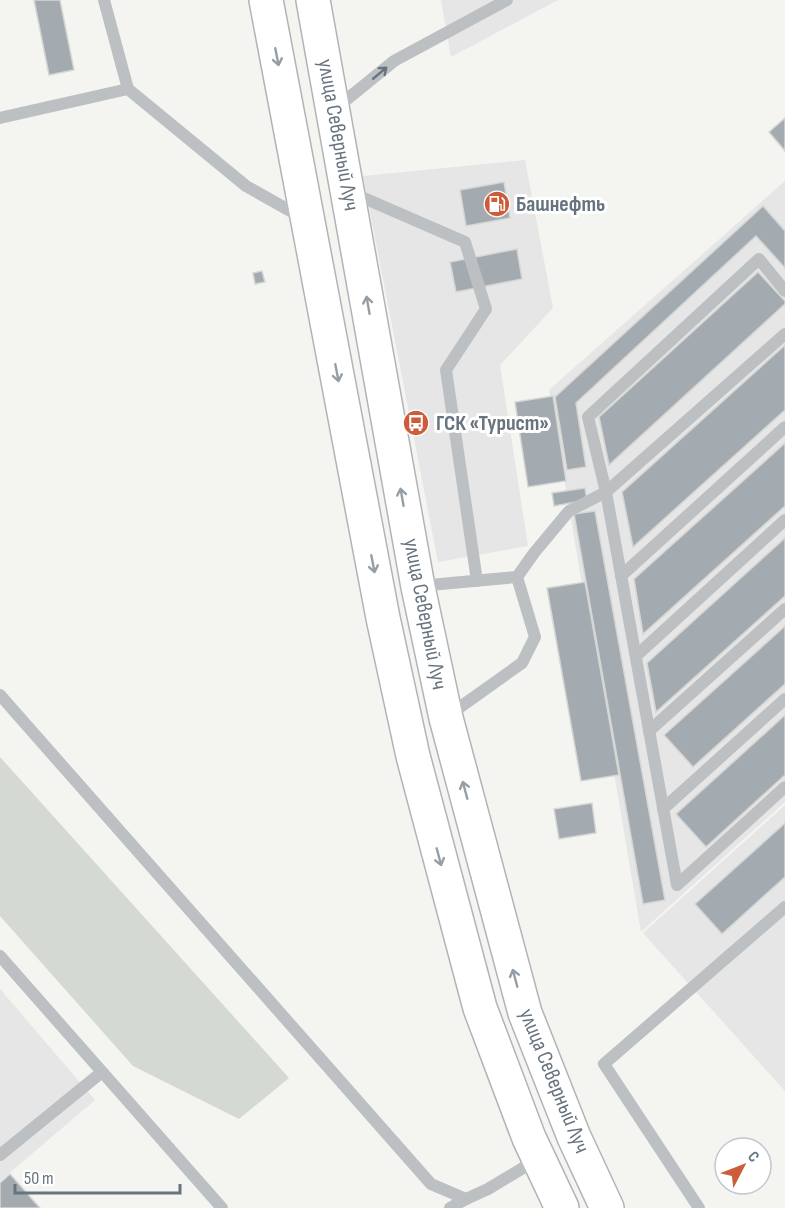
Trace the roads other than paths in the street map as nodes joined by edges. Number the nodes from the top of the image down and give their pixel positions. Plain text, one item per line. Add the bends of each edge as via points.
1 (104, 0) edge
2 (266, 0) edge
3 (314, 0) edge
4 (507, 0) edge
5 (128, 89) junction
6 (334, 110) junction
7 (0, 118) edge
8 (348, 191) junction
9 (308, 220) junction
10 (785, 291) edge
11 (785, 334) edge
12 (785, 427) edge
13 (606, 492) junction
14 (785, 520) edge
15 (621, 576) junction
16 (517, 577) junction
17 (477, 581) junction
18 (418, 587) junction
19 (785, 609) edge
20 (636, 656) junction
21 (0, 694) edge
22 (785, 699) edge
23 (446, 718) junction
24 (649, 731) junction
25 (785, 787) edge
26 (663, 809) junction
27 (785, 907) edge
28 (0, 956) edge
29 (102, 1072) junction
30 (0, 1155) edge
31 (539, 1158) junction
32 (466, 1199) junction
33 (222, 1208) edge
34 (450, 1208) edge
35 (562, 1208) edge
36 (607, 1208) edge
37 (699, 1208) edge

1 - 5 lane
2 -> 9 main road, улица Северный Луч
3 - 6 main road, улица Северный Луч
6 -> 4 lane via 394,61
5 - 7 lane
5 - 9 lane via 246,186
6 - 8 main road, улица Северный Луч
8 - 17 lane via 465,242 486,309 446,370
18 -> 8 main road, улица Северный Луч
9 -> 31 main road, улица Северный Луч via 412,756 480,1008
10 - 13 lane via 759,259 588,417
11 - 13 lane
12 - 15 lane
13 - 15 lane
13 - 16 lane via 570,511
14 - 20 lane
15 - 20 lane
16 - 17 lane
16 - 23 lane via 535,637 522,663
17 - 18 lane
18 - 23 main road, улица Северный Луч
19 - 24 lane
20 - 24 lane
21 - 32 lane via 431,1184
22 - 26 lane
36 -> 23 main road, улица Северный Луч via 525,1014
24 - 26 lane
25 - 26 lane via 677,885
27 - 37 lane via 604,1064
28 - 29 lane
29 - 30 lane
29 - 33 lane
31 - 32 lane
31 - 35 main road, улица Северный Луч
32 - 34 lane

